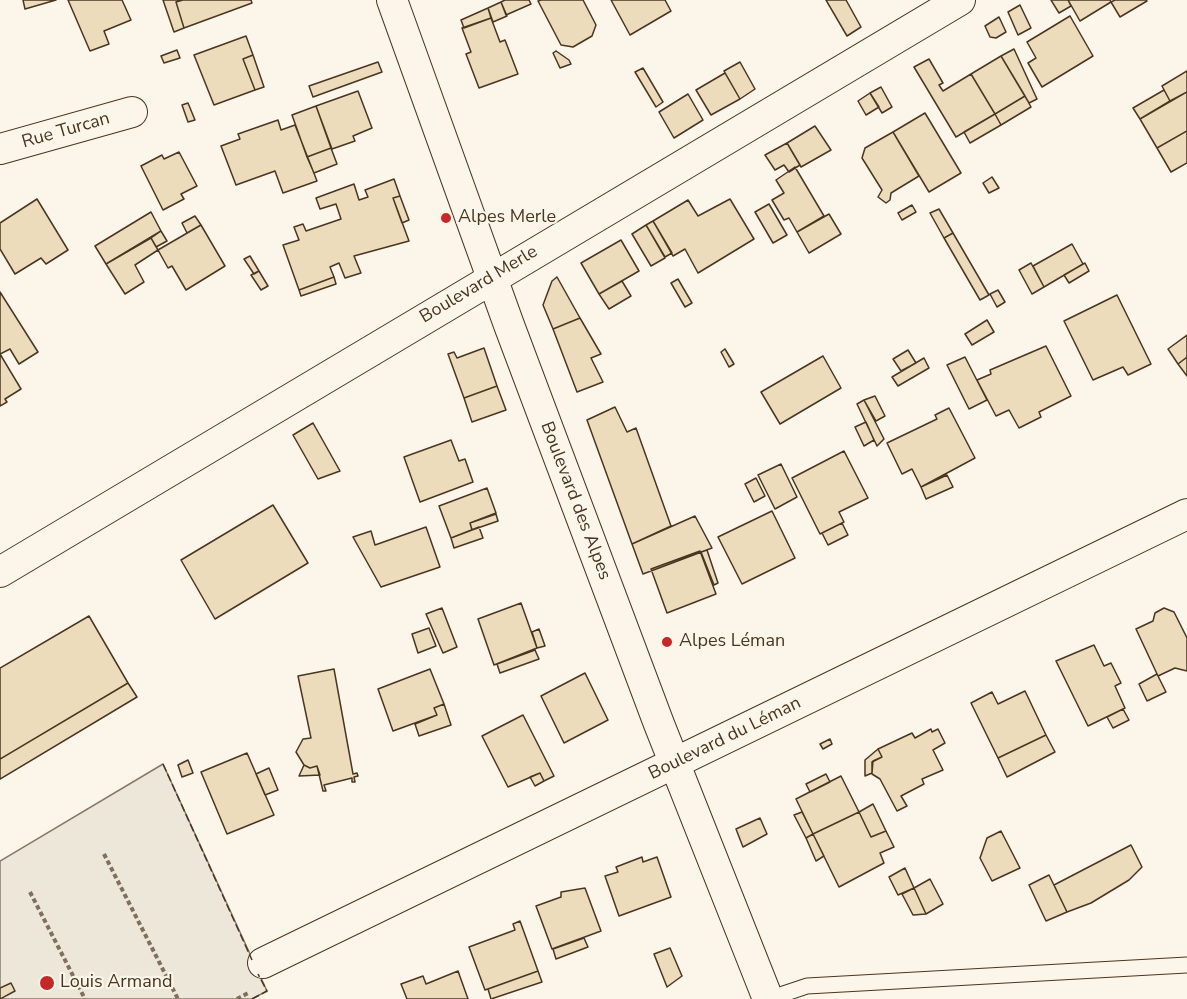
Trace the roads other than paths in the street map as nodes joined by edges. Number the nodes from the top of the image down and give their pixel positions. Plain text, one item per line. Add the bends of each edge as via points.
1 (392, 0) edge
2 (960, 0) edge
3 (132, 112) dead end
4 (0, 149) edge
5 (492, 278) junction
6 (1187, 514) edge
7 (0, 572) edge
8 (674, 763) junction
9 (263, 963) dead end
10 (1187, 965) edge
11 (768, 999) edge

1 - 5 street, Boulevard des Alpes
2 - 5 street, Boulevard Merle
3 - 4 street, Rue Turcan
5 - 7 street, Boulevard Merle
5 - 8 street, Boulevard des Alpes
6 - 8 street, Boulevard du Léman
8 - 9 street, Boulevard du Léman
8 - 11 street, Boulevard des Alpes
10 - 11 lane via 807,986

